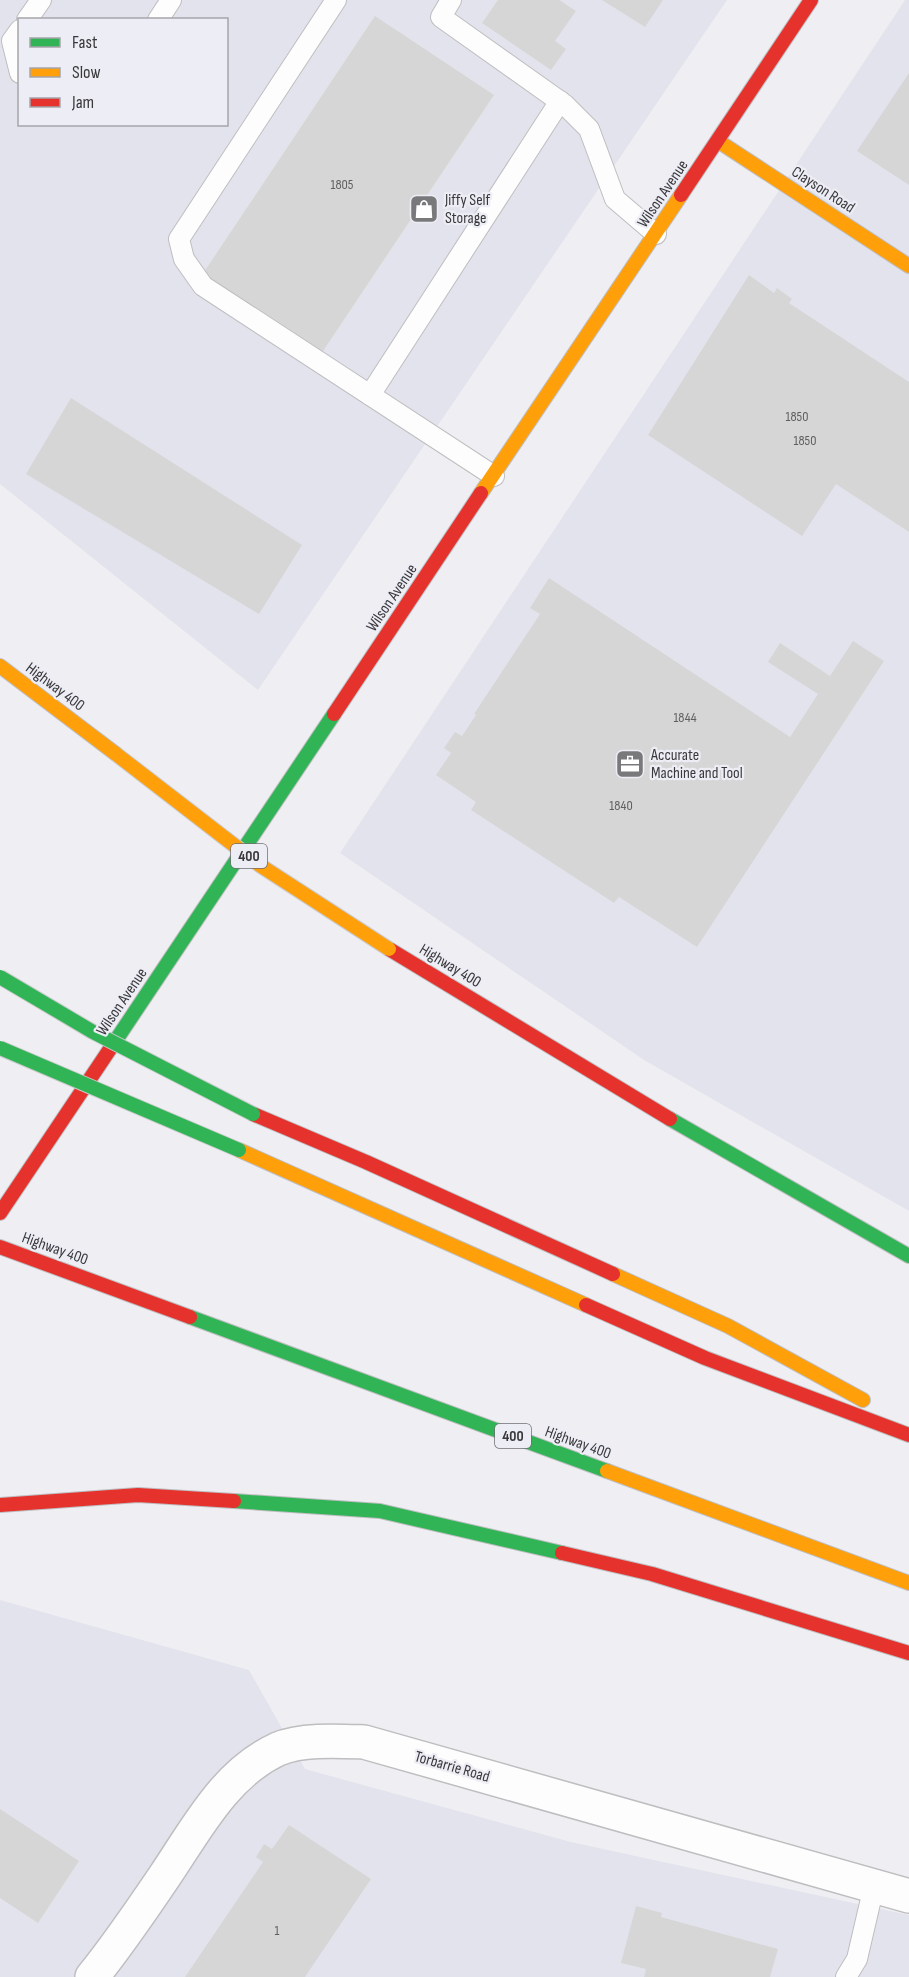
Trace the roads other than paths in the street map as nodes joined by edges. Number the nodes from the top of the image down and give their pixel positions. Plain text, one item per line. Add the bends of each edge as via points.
1 (41, 0) edge
2 (171, 0) edge
3 (336, 0) edge
4 (451, 0) edge
5 (811, 0) edge
6 (28, 18) edge
7 (159, 18) edge
8 (18, 33) edge
9 (18, 65) edge
10 (560, 101) junction
11 (718, 141) junction
12 (656, 234) junction
13 (909, 266) edge
14 (370, 395) junction
15 (494, 476) junction
16 (0, 666) edge
17 (0, 977) edge
18 (0, 1048) edge
19 (0, 1213) edge
20 (0, 1246) edge
21 (909, 1256) edge
22 (909, 1425) edge
23 (909, 1435) edge
24 (0, 1505) edge
25 (909, 1583) edge
26 (909, 1653) edge
27 (874, 1886) junction
28 (909, 1896) edge
29 (92, 1977) edge
30 (846, 1977) edge

1 - 6 lane
2 - 7 lane
3 - 14 lane via 179,239 184,259 203,286
4 - 10 lane via 441,17
5 - 11 main road, Wilson Avenue
8 - 9 lane via 12,41
10 - 12 lane via 589,129 615,199
10 - 14 lane
11 - 12 main road, Wilson Avenue
11 - 13 main road, Clayson Road
12 - 15 main road, Wilson Avenue
14 - 15 lane
15 - 19 main road, Wilson Avenue
16 - 21 main road, Highway 400 / 400, bridge via 261,866 389,949 693,1133
17 - 22 main road, bridge via 128,1052 253,1114 728,1326
18 - 23 main road, bridge via 705,1358
20 - 25 main road, Highway 400 / 400
24 - 26 main road via 138,1495 380,1511 652,1574
27 - 28 street, Torbarrie Road
27 - 29 street, Torbarrie Road via 364,1742 320,1741 279,1748 247,1767 219,1795 124,1937
27 - 30 lane via 857,1959

